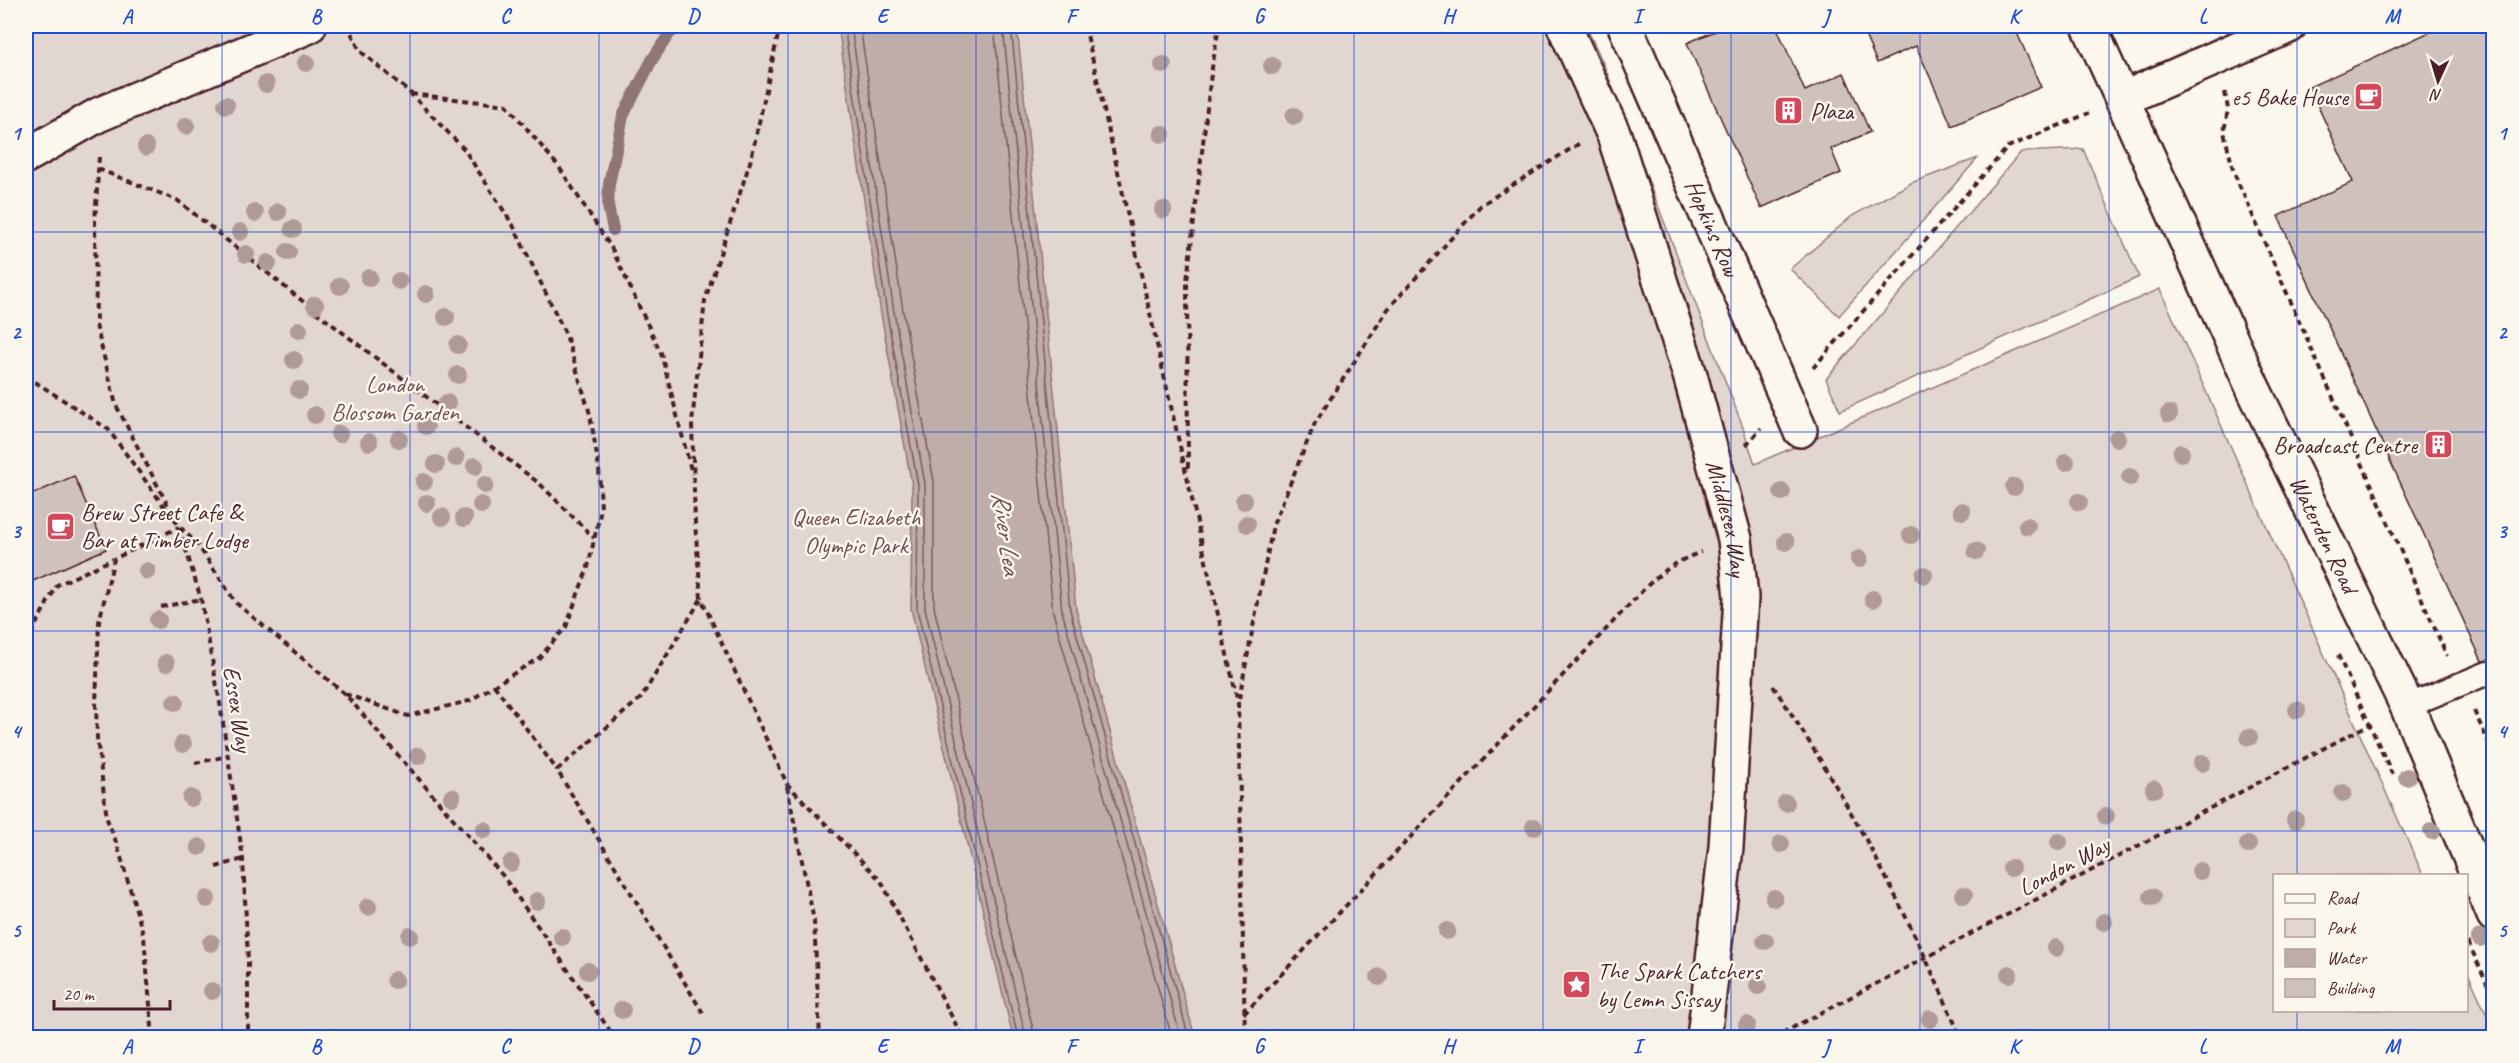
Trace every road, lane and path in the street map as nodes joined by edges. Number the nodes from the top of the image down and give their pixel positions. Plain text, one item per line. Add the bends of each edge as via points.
1 (31, 26) edge
2 (309, 26) edge
3 (348, 26) edge
4 (780, 26) edge
5 (1085, 26) edge
6 (1219, 26) edge
7 (1564, 26) edge
8 (1625, 26) edge
9 (2089, 26) edge
10 (2289, 26) edge
11 (26, 28) edge
12 (2225, 91) dead end
13 (411, 94) junction
14 (2122, 99) junction
15 (2092, 112) dead end
16 (98, 115) junction
17 (1614, 135) junction
18 (26, 156) edge
19 (98, 169) junction
20 (26, 376) edge
21 (1786, 398) junction
22 (1800, 430) dead end
23 (1748, 443) dead end
24 (1188, 475) junction
25 (694, 480) junction
26 (179, 527) junction
27 (595, 538) junction
28 (1735, 539) junction
29 (114, 559) junction
30 (701, 598) junction
31 (201, 599) junction
32 (161, 607) dead end
33 (26, 644) edge
34 (1737, 658) junction
35 (2451, 663) dead end
36 (2488, 673) dead end
37 (494, 685) junction
38 (345, 694) junction
39 (1238, 703) junction
40 (2407, 706) junction
41 (2475, 712) dead end
42 (2370, 724) dead end
43 (2493, 754) edge
44 (228, 756) junction
45 (195, 763) dead end
46 (557, 770) junction
47 (787, 784) junction
48 (243, 859) junction
49 (216, 867) dead end
50 (2493, 915) edge
51 (2468, 942) edge
52 (1926, 959) junction
53 (2493, 998) edge
54 (703, 1013) dead end
55 (1243, 1015) junction
56 (153, 1038) edge
57 (248, 1038) edge
58 (615, 1038) edge
59 (820, 1038) edge
60 (963, 1038) edge
61 (1245, 1038) edge
62 (1704, 1038) edge
63 (1773, 1038) edge
64 (1961, 1038) edge

1 - 11 path
2 - 16 street
3 - 13 path via 360,51
4 - 25 path via 752,159 705,300 692,423
5 - 24 path
6 - 24 path via 1187,281
7 - 17 street, Middlesex Way
8 - 21 street, Hopkins Row
9 - 14 street, Waterden Road
10 - 14 street
12 - 35 path via 2228,109 2224,132 2234,173
13 - 25 path via 507,105 559,167 612,249 661,352
13 - 27 path via 464,148 513,225 566,335 590,414 600,468 602,509
14 - 40 street, Waterden Road via 2253,388
15 - 21 path via 2008,147
16 - 18 street
16 - 19 path, Essex Way
17 - 28 street, Middlesex Way via 1690,375
17 - 39 path via 1577,143 1481,205 1388,309 1315,423 1273,525
19 - 26 path, Essex Way via 96,325 116,405
19 - 27 path via 177,200 531,477
20 - 26 path via 108,429
21 - 22 street, Hopkins Row
21 - 23 path
24 - 39 path
25 - 30 path
26 - 29 path
26 - 31 path, Essex Way
26 - 38 path via 198,545 236,603
27 - 37 path via 566,627 539,658
28 - 34 street, Middlesex Way via 1741,597
28 - 55 path via 1685,558 1661,572
29 - 33 path via 57,585
29 - 56 path via 99,622 97,738 107,819 144,937
30 - 46 path via 641,698
30 - 47 path
31 - 32 path
31 - 44 path, Essex Way
34 - 52 path via 1769,680 1834,781
34 - 62 street, Middlesex Way via 1726,847
36 - 40 lane
37 - 38 path via 469,701 408,716
37 - 46 path
38 - 58 path via 503,876
39 - 55 path
40 - 50 street, Waterden Road
41 - 43 path
42 - 52 path, London Way
44 - 45 path
44 - 48 path, Essex Way
46 - 54 path
47 - 59 path via 814,921
47 - 60 path via 881,881
48 - 49 path
48 - 57 path, Essex Way
51 - 53 path
52 - 63 path, London Way
52 - 64 path
55 - 61 path

